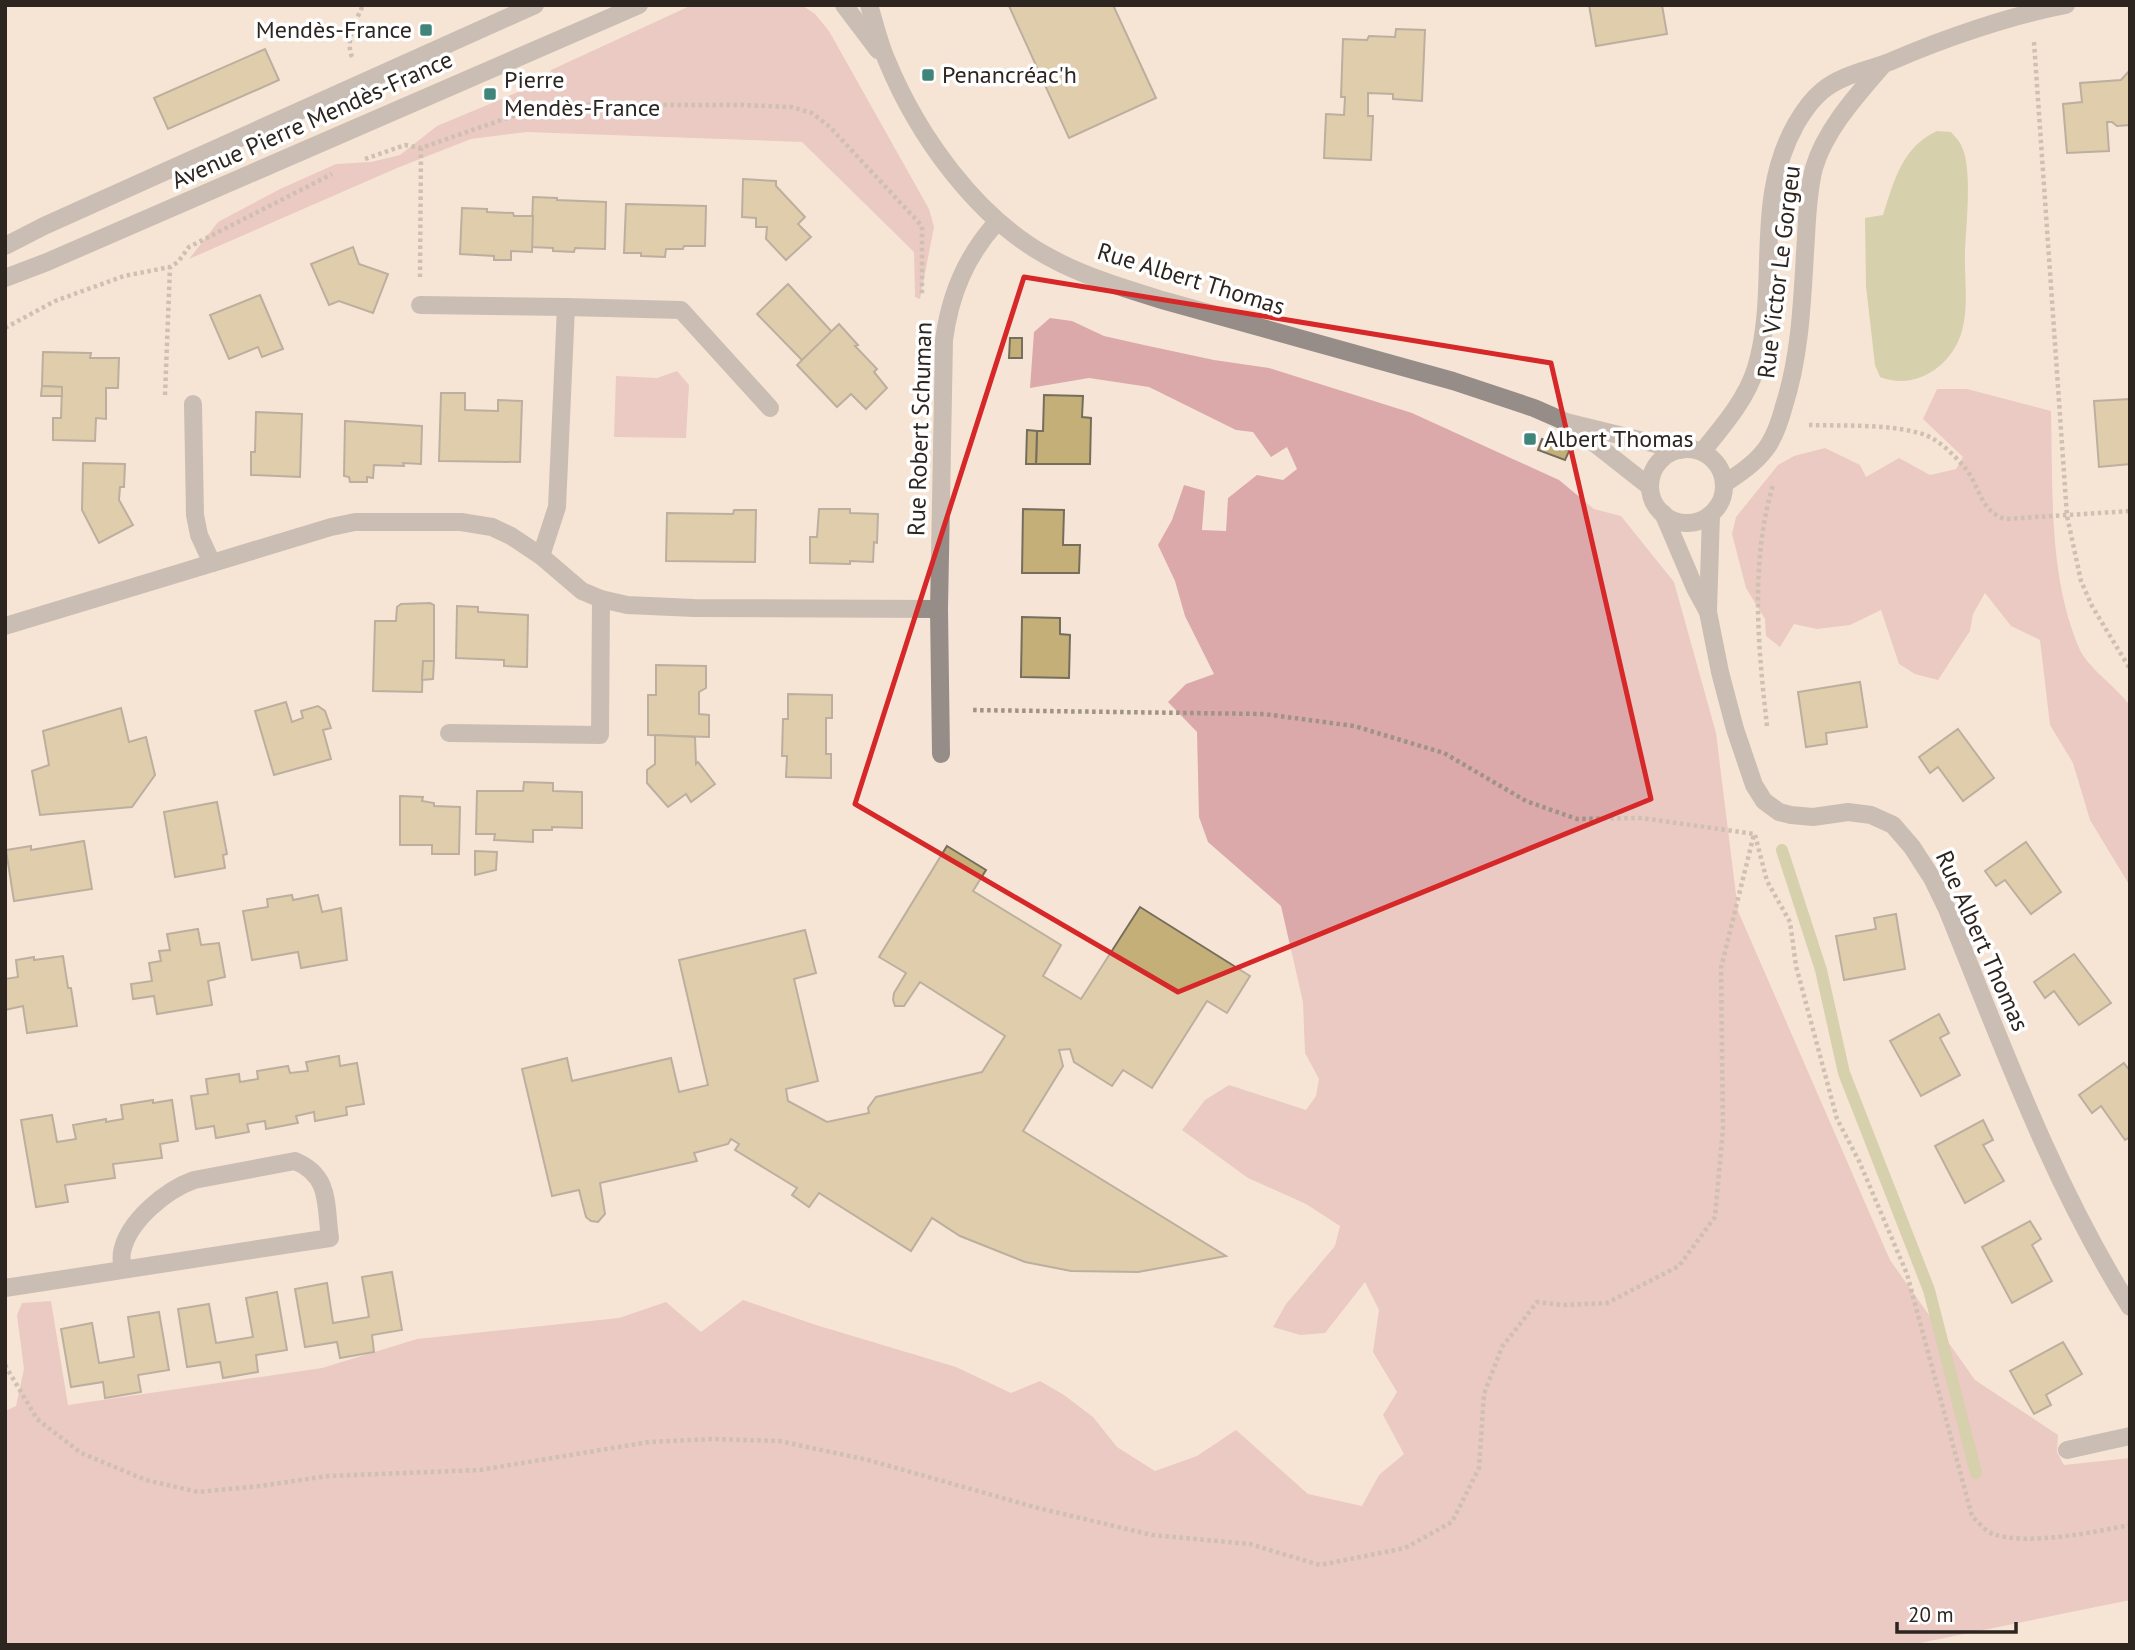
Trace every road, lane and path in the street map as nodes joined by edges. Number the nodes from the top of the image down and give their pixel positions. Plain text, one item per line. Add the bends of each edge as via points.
1 (363, 5) edge
2 (536, 5) edge
3 (639, 5) edge
4 (844, 5) edge
5 (869, 5) edge
6 (2066, 5) edge
7 (2035, 9) edge
8 (887, 62) junction
9 (1885, 64) junction
10 (356, 65) dead end
11 (421, 148) junction
12 (358, 161) dead end
13 (338, 171) dead end
14 (997, 222) junction
15 (5, 246) edge
16 (170, 267) junction
17 (5, 278) edge
18 (420, 305) joint
19 (566, 307) junction
20 (946, 322) junction
21 (5, 328) edge
22 (193, 404) joint
23 (770, 408) dead end
24 (1566, 422) junction
25 (1796, 424) dead end
26 (1680, 450) junction
27 (1702, 452) junction
28 (1777, 475) dead end
29 (1724, 484) junction
30 (1650, 487) junction
31 (2130, 511) edge
32 (1663, 513) junction
33 (1711, 514) junction
34 (2067, 516) junction
35 (541, 556) junction
36 (212, 564) junction
37 (601, 599) junction
38 (939, 609) junction
39 (1708, 612) junction
40 (5, 626) edge
41 (2130, 669) edge
42 (941, 710) junction
43 (449, 733) dead end
44 (1768, 733) dead end
45 (941, 754) dead end
46 (1754, 785) junction
47 (1755, 834) junction
48 (122, 1268) junction
49 (5, 1288) edge
50 (2130, 1307) edge
51 (5, 1365) edge
52 (2130, 1436) edge
53 (2067, 1450) dead end
54 (2130, 1525) edge

1 - 10 path via 348,49
2 - 15 street, Avenue Pierre Mendès-France
3 - 17 street, Avenue Pierre Mendès-France
4 - 8 street, Rue Albert Thomas
5 - 8 street, Rue Albert Thomas
6 - 7 street, Rue Victor Le Gorgeu
7 - 9 street, Rue Victor Le Gorgeu
7 - 34 path via 2033,53
8 - 14 street, Rue Albert Thomas via 940,156
9 - 27 street, Rue Victor Le Gorgeu via 1823,90 1787,139 1774,183 1756,369 1740,403
9 - 29 street, Rue Victor Le Gorgeu via 1857,95 1814,168 1797,350 1779,423 1760,455
11 - 12 path via 405,145
11 - 18 path
11 - 20 path via 530,110 560,105 741,104 812,113 922,226 922,310
13 - 16 path via 189,247
14 - 20 street, Rue Robert Schuman via 966,264
14 - 24 street, Rue Albert Thomas via 1047,256 1115,285 1465,385
16 - 21 path via 124,276 78,293
16 - 22 path via 164,401
18 - 19 street
19 - 23 street via 681,310
19 - 35 street via 557,507
20 - 38 street, Rue Robert Schuman
22 - 36 street via 195,515
24 - 26 street, Rue Albert Thomas
24 - 30 street, Rue Albert Thomas
25 - 34 path via 1919,433 1938,442 1966,470 1995,516
26 - 27 street
26 - 30 street via 1659,462
27 - 29 street via 1719,469
28 - 44 path via 1762,526 1759,574
29 - 33 street via 1719,505
30 - 32 street
31 - 34 path
32 - 33 street via 1688,523
32 - 39 street, Rue Albert Thomas
33 - 39 street, Rue Albert Thomas
34 - 41 path via 2081,581
35 - 36 street via 511,536 479,524 355,522
35 - 37 street via 582,591
36 - 40 street
37 - 38 street via 656,607
37 - 43 street via 600,735
38 - 42 street, Rue Robert Schuman
39 - 46 street, Rue Albert Thomas via 1735,729
42 - 45 street, Rue Robert Schuman
42 - 47 path via 1264,714 1354,726 1444,753 1526,801 1577,819 1642,818
46 - 47 path
46 - 50 street, Rue Albert Thomas via 1764,802 1779,812 1813,817 1848,812 1871,815 1893,825 1912,846 1947,909 2034,1124
47 - 51 path via 1721,968 1723,1129 1715,1217 1679,1266 1607,1303 1537,1302 1502,1347 1484,1394 1479,1468 1452,1522 1405,1548 1320,1565 1250,1544 1152,1535 779,1441 649,1441 480,1470 328,1476 198,1492 146,1479 80,1453 37,1419
47 - 54 path via 1767,881 1790,922 1796,966 1837,1119 1907,1275 1972,1517 1991,1533 2013,1538 2088,1535
48 - 48 street via 330,1238 322,1181 310,1167 295,1161 179,1185 144,1213 122,1252
48 - 49 street
52 - 53 street

